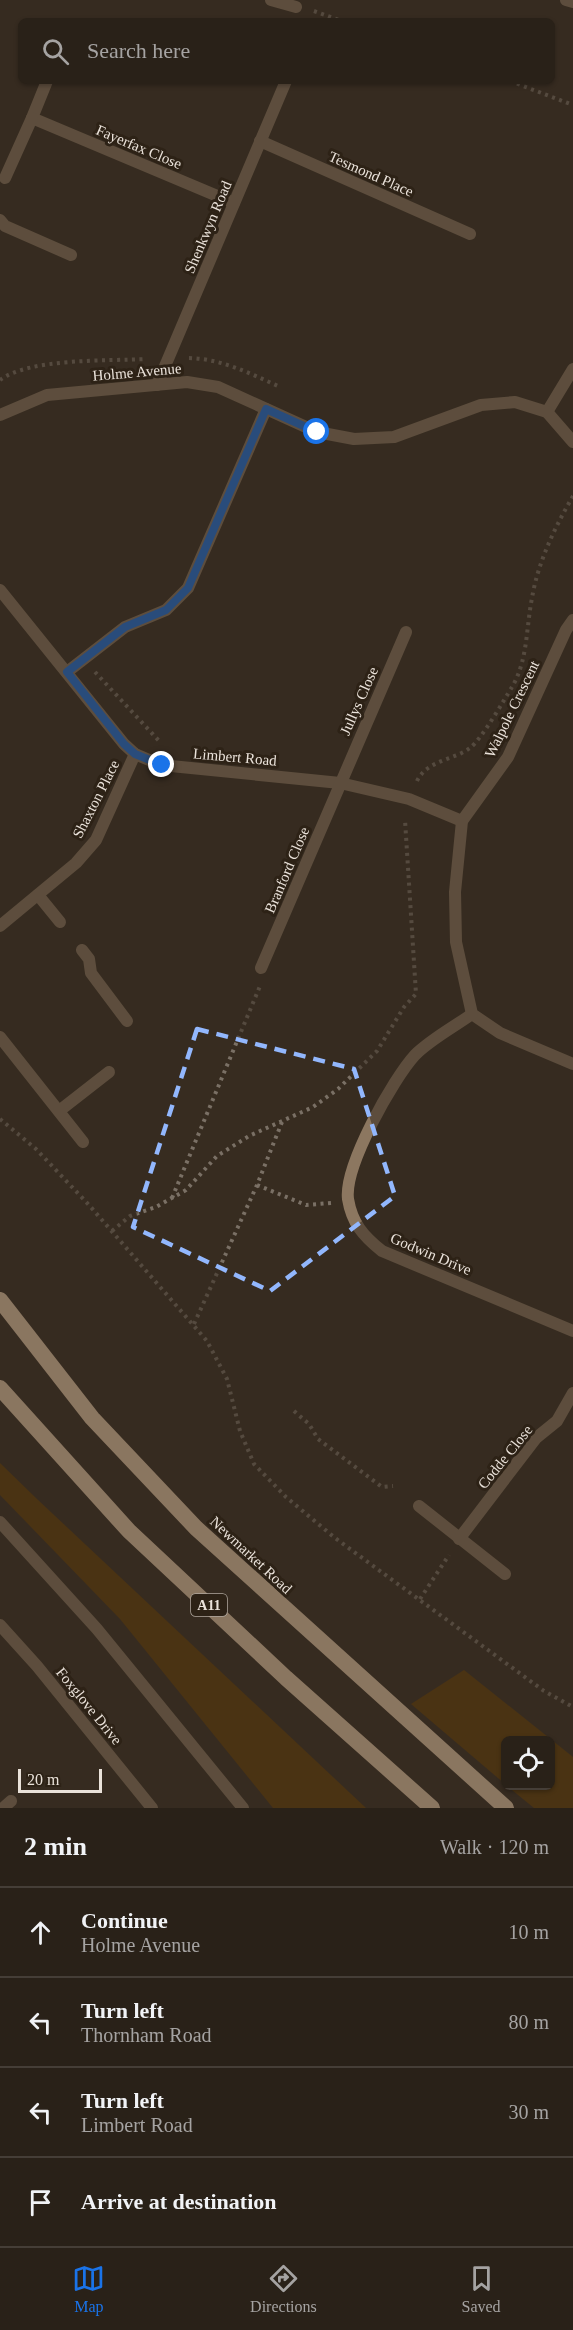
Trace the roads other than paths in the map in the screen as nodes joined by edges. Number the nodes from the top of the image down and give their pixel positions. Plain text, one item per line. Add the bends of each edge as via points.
1 (270, 0) edge
2 (566, 0) edge
3 (573, 2) edge
4 (296, 8) road end
5 (46, 84) edge
6 (285, 84) edge
7 (32, 118) junction
8 (261, 141) junction
9 (5, 178) dead end
10 (234, 203) junction
11 (0, 220) edge
12 (470, 234) dead end
13 (70, 255) dead end
14 (573, 369) edge
15 (157, 385) junction
16 (266, 409) junction
17 (547, 412) junction
18 (0, 415) edge
19 (573, 442) edge
20 (1, 595) edge
21 (573, 620) edge
22 (406, 632) dead end
23 (67, 672) junction
24 (135, 754) junction
25 (340, 783) junction
26 (462, 821) junction
27 (38, 895) junction
28 (60, 922) dead end
29 (0, 926) edge
30 (82, 950) dead end
31 (261, 969) road end
32 (472, 1014) junction
33 (127, 1021) dead end
34 (0, 1037) edge
35 (573, 1064) edge
36 (109, 1072) dead end
37 (58, 1112) junction
38 (83, 1142) dead end
39 (0, 1300) edge
40 (573, 1331) edge
41 (0, 1388) edge
42 (573, 1394) edge
43 (419, 1506) dead end
44 (0, 1522) edge
45 (459, 1539) junction
46 (505, 1574) dead end
47 (0, 1625) edge
48 (152, 1808) edge
49 (243, 1808) edge
50 (432, 1808) edge
51 (506, 1808) edge

1 - 4 street
2 - 3 street
5 - 7 street
6 - 8 street, Shenkwyn Road
7 - 9 street
7 - 10 street, Fayerfax Close
8 - 10 street, Shenkwyn Road
8 - 12 street, Tesmond Place
10 - 15 street, Shenkwyn Road
11 - 13 street via 5,226
14 - 17 street
15 - 16 street, Holme Avenue via 187,382 218,387
15 - 18 street, Holme Avenue via 47,395
16 - 17 street, Holme Avenue via 317,432 354,439 394,437 481,405 515,402
16 - 23 street via 188,588 166,610 125,627
17 - 19 street
20 - 23 street, Limbert Road
21 - 26 street, Walpole Crescent via 508,757
22 - 25 street, Jullys Close
23 - 24 street, Limbert Road
24 - 25 street, Limbert Road via 162,765
24 - 27 street, Shaxton Place via 96,840
25 - 26 street, Limbert Road via 409,799
25 - 31 street, Branford Close
26 - 32 street via 455,892 456,942
27 - 28 street
27 - 29 street, Shaxton Place
30 - 33 street via 89,958 91,973
32 - 35 street via 500,1033
32 - 40 street, Godwin Drive via 416,1054 388,1090 351,1175 348,1196 352,1216 361,1234 382,1251
34 - 37 street
36 - 37 street
37 - 38 street
39 - 51 highway, Newmarket Road via 92,1418 196,1528
41 - 50 highway, A11 via 129,1531
42 - 45 street, Codde Close via 557,1421 536,1438
43 - 45 street
44 - 49 street via 97,1629
45 - 46 street
47 - 48 street, Foxglove Drive

